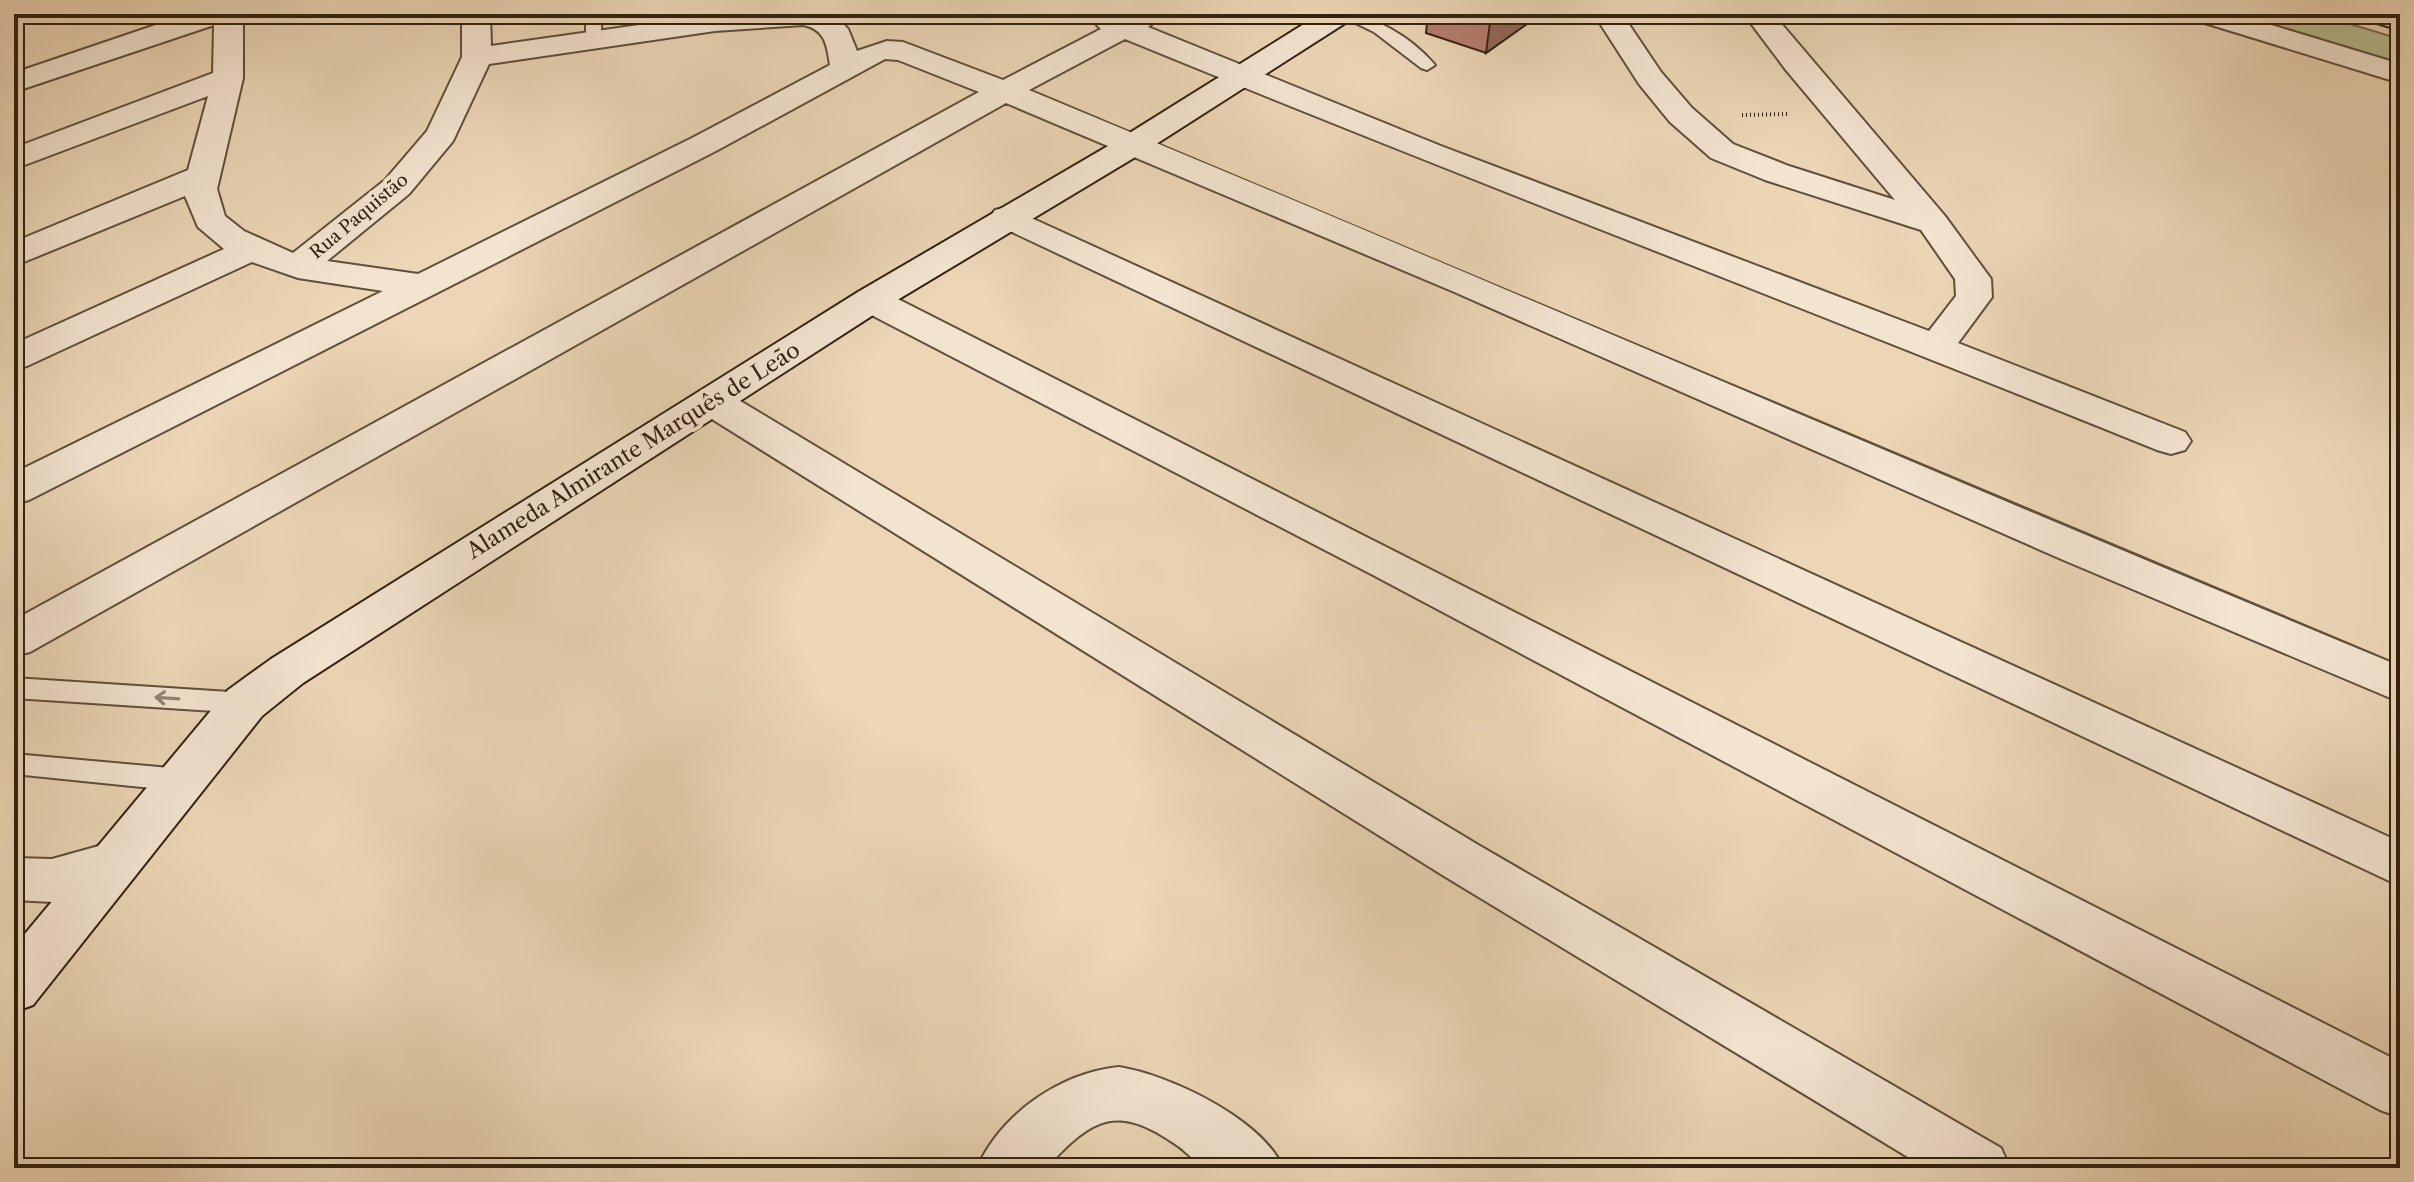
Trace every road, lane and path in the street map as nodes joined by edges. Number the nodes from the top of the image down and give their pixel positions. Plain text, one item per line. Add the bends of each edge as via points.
1 (476, 14) edge
2 (1090, 14) edge
3 (1343, 14) edge
4 (1608, 14) edge
5 (1758, 14) edge
6 (2205, 14) edge
7 (2377, 14) edge
8 (1138, 21) edge
9 (2400, 21) edge
10 (594, 28) edge
11 (477, 57) junction
12 (1427, 65) dead end
13 (846, 69) junction
14 (2400, 74) edge
15 (228, 78) junction
16 (1240, 78) junction
17 (14, 83) edge
18 (1004, 91) junction
19 (1840, 114) junction
20 (1681, 115) junction
21 (1131, 146) junction
22 (14, 159) edge
23 (201, 177) junction
24 (1007, 217) junction
25 (1933, 223) junction
26 (253, 249) junction
27 (14, 255) edge
28 (298, 267) junction
29 (423, 285) junction
30 (871, 300) junction
31 (1936, 347) junction
32 (14, 358) edge
33 (713, 402) junction
34 (2171, 441) dead end
35 (14, 490) edge
36 (14, 640) edge
37 (2400, 685) edge
38 (14, 688) edge
39 (245, 703) junction
40 (14, 764) edge
41 (181, 780) junction
42 (113, 863) junction
43 (2400, 865) edge
44 (14, 879) edge
45 (14, 988) edge
46 (2400, 1091) edge
47 (1007, 1168) edge
48 (1253, 1168) edge
49 (1980, 1168) edge

1 - 11 street
2 - 8 street
3 - 12 lane via 1380,29
3 - 16 street, Alameda Almirante Marquês de Leão
4 - 20 street
5 - 19 street
6 - 14 street
7 - 9 main road
8 - 16 street
8 - 18 street
10 - 11 street
10 - 13 street via 816,17 838,36
11 - 28 street, Rua Paquistão via 442,134 415,168
13 - 18 street via 880,51 896,50
13 - 29 street
15 - 17 street via 229,21 219,15
15 - 22 street
15 - 23 street
16 - 21 street, Alameda Almirante Marquês de Leão
16 - 31 street
18 - 21 street
18 - 36 street
19 - 20 path
19 - 25 street
20 - 25 street via 1739,160
21 - 24 street, Alameda Almirante Marquês de Leão
21 - 37 street via 1465,283
23 - 26 street via 204,207 213,223
23 - 27 street
24 - 30 street, Alameda Almirante Marquês de Leão
24 - 43 street
25 - 31 street via 1973,279 1976,292
26 - 28 street
26 - 32 street
28 - 29 street
29 - 35 street
30 - 33 street, Alameda Almirante Marquês de Leão
30 - 46 street
31 - 34 street
33 - 39 street, Alameda Almirante Marquês de Leão via 352,628
33 - 49 street via 1449,853
39 -> 38 lane
39 - 41 street, Alameda Almirante Marquês de Leão
40 - 41 lane
41 - 42 street, Alameda Almirante Marquês de Leão
42 - 44 street via 66,878
42 - 45 street, Alameda Almirante Marquês de Leão
47 - 48 street via 1066,1113 1094,1096 1121,1093 1149,1099

